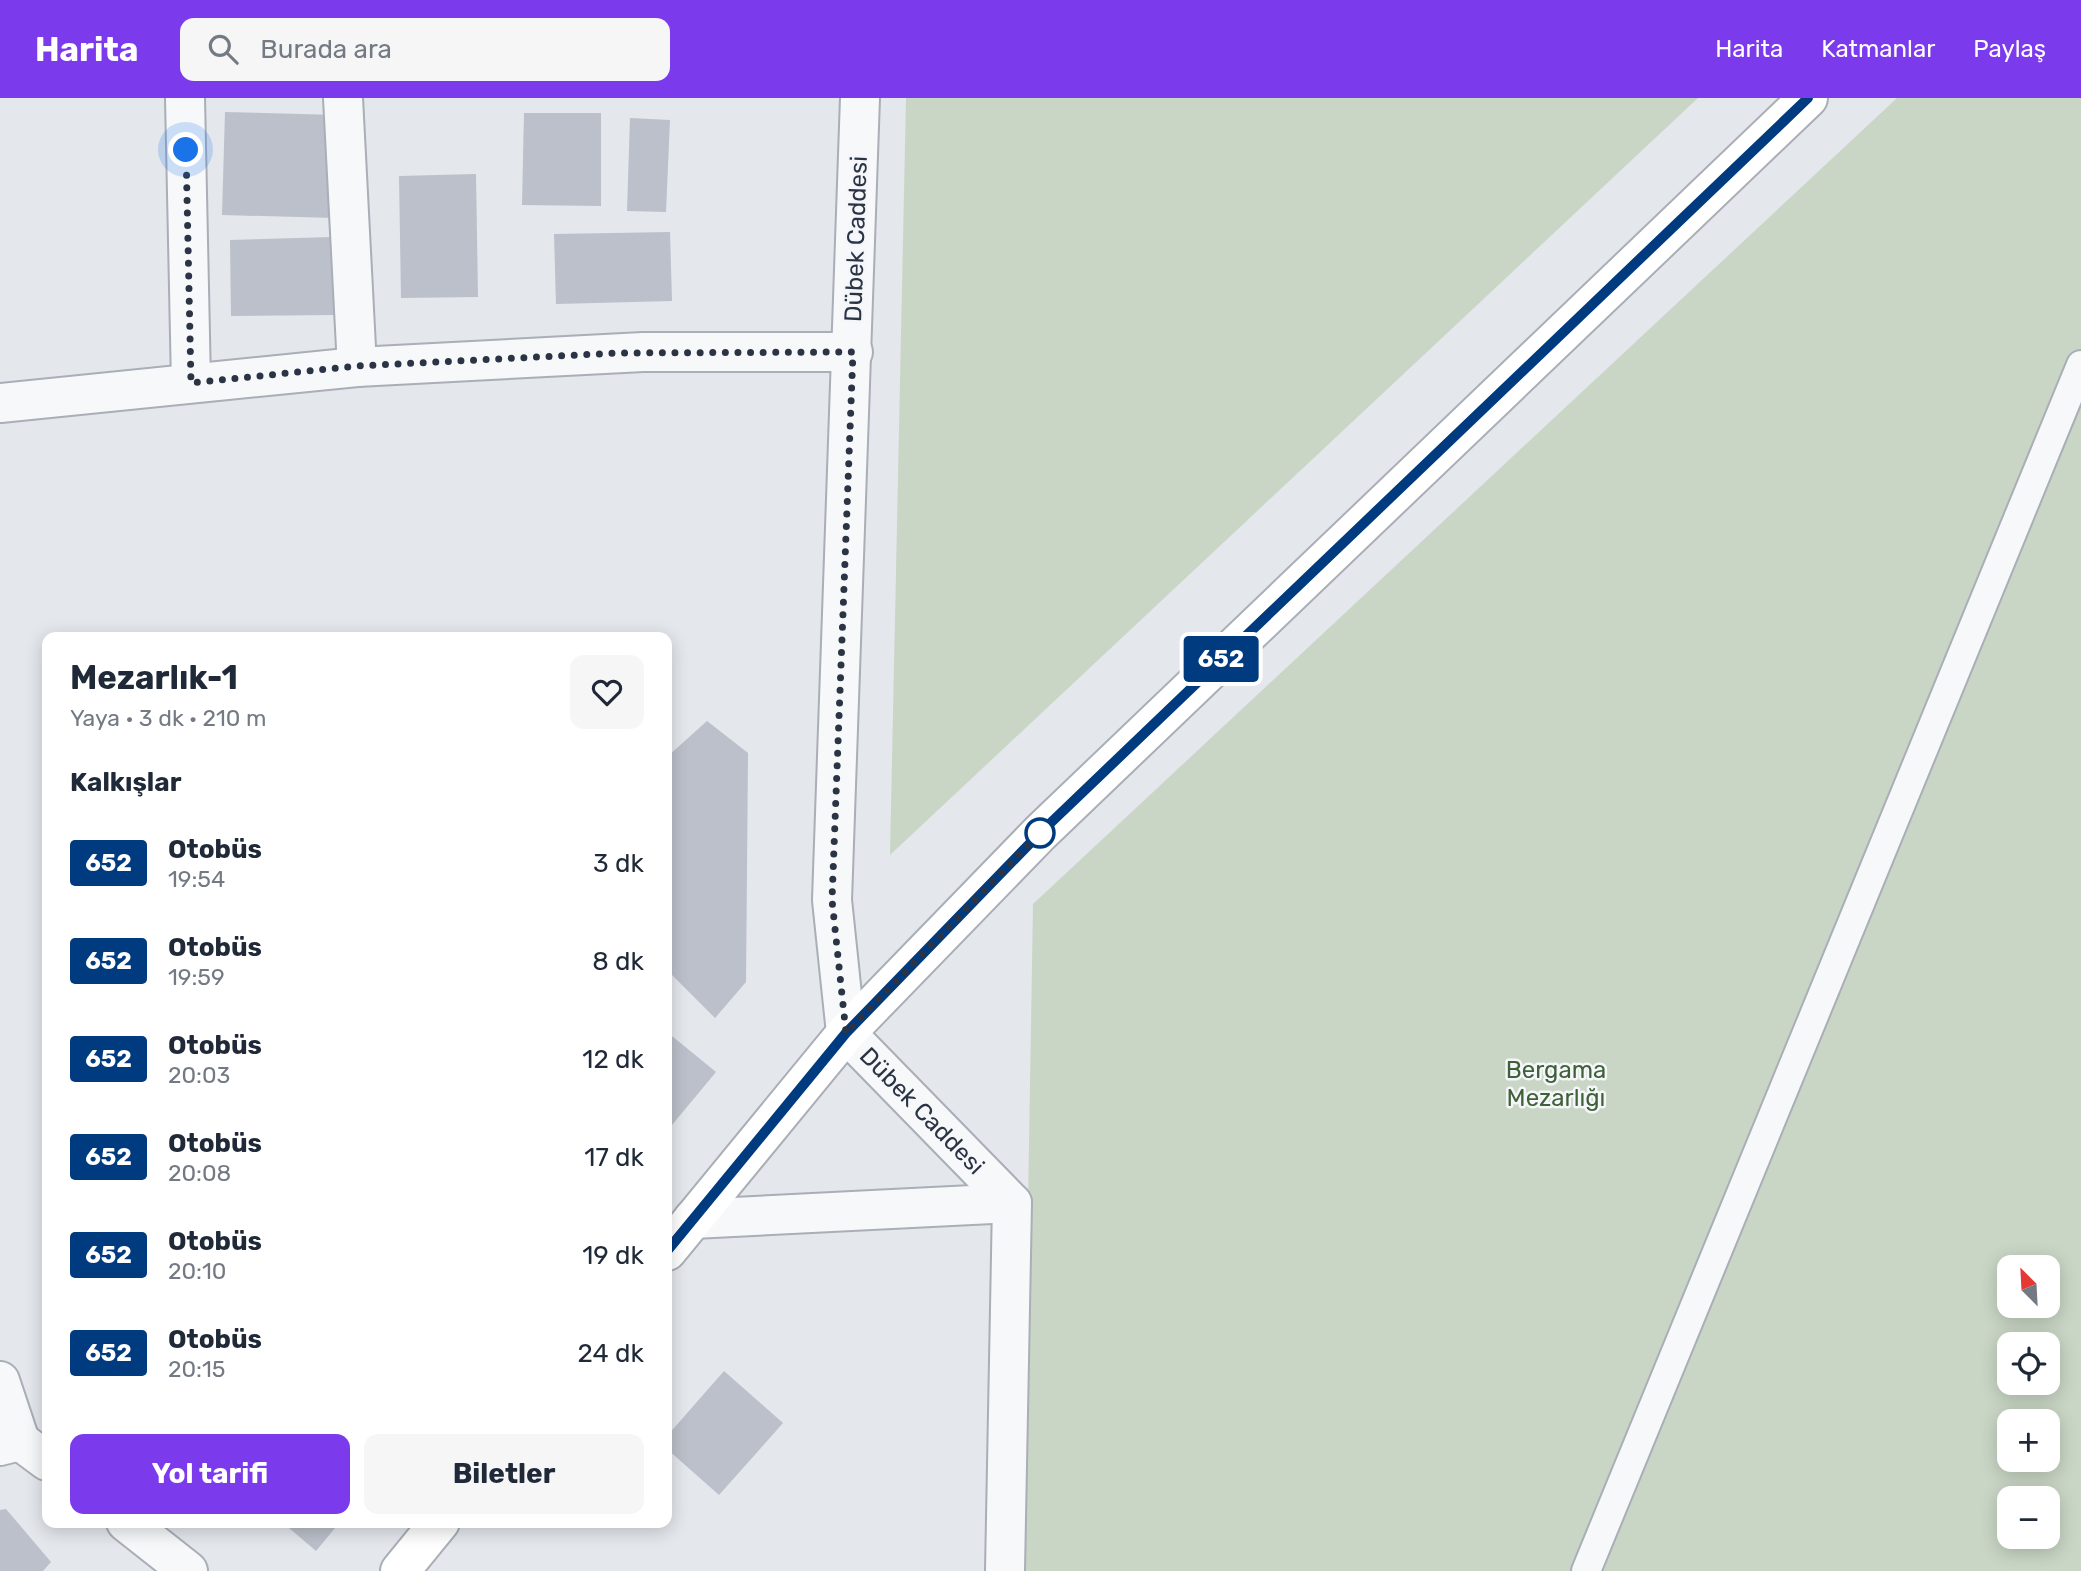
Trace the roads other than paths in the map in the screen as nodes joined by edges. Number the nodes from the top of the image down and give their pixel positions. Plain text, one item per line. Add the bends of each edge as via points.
1 (185, 98) edge
2 (343, 98) edge
3 (860, 98) edge
4 (1808, 98) edge
5 (853, 352) junction
6 (2081, 365) edge
7 (357, 366) junction
8 (191, 383) junction
9 (0, 403) edge
10 (846, 1033) junction
11 (1013, 1203) junction
12 (693, 1219) junction
13 (672, 1245) edge
14 (0, 1381) edge
15 (23, 1449) edge
16 (134, 1528) edge
17 (435, 1528) edge
18 (188, 1571) edge
19 (400, 1571) edge
20 (1005, 1571) edge
21 (1586, 1571) edge

1 - 8 street
2 - 7 street
3 - 5 street, Dübek Caddesi
4 - 10 main road via 1040,833
5 - 7 street via 643,352
5 - 10 street, Dübek Caddesi via 832,900
6 - 21 lane
7 - 8 street
8 - 9 street
10 - 11 street, Dübek Caddesi
10 - 12 main road
11 - 12 street
11 - 20 street
12 - 13 main road
14 - 15 street
16 - 18 street
17 - 19 main road

